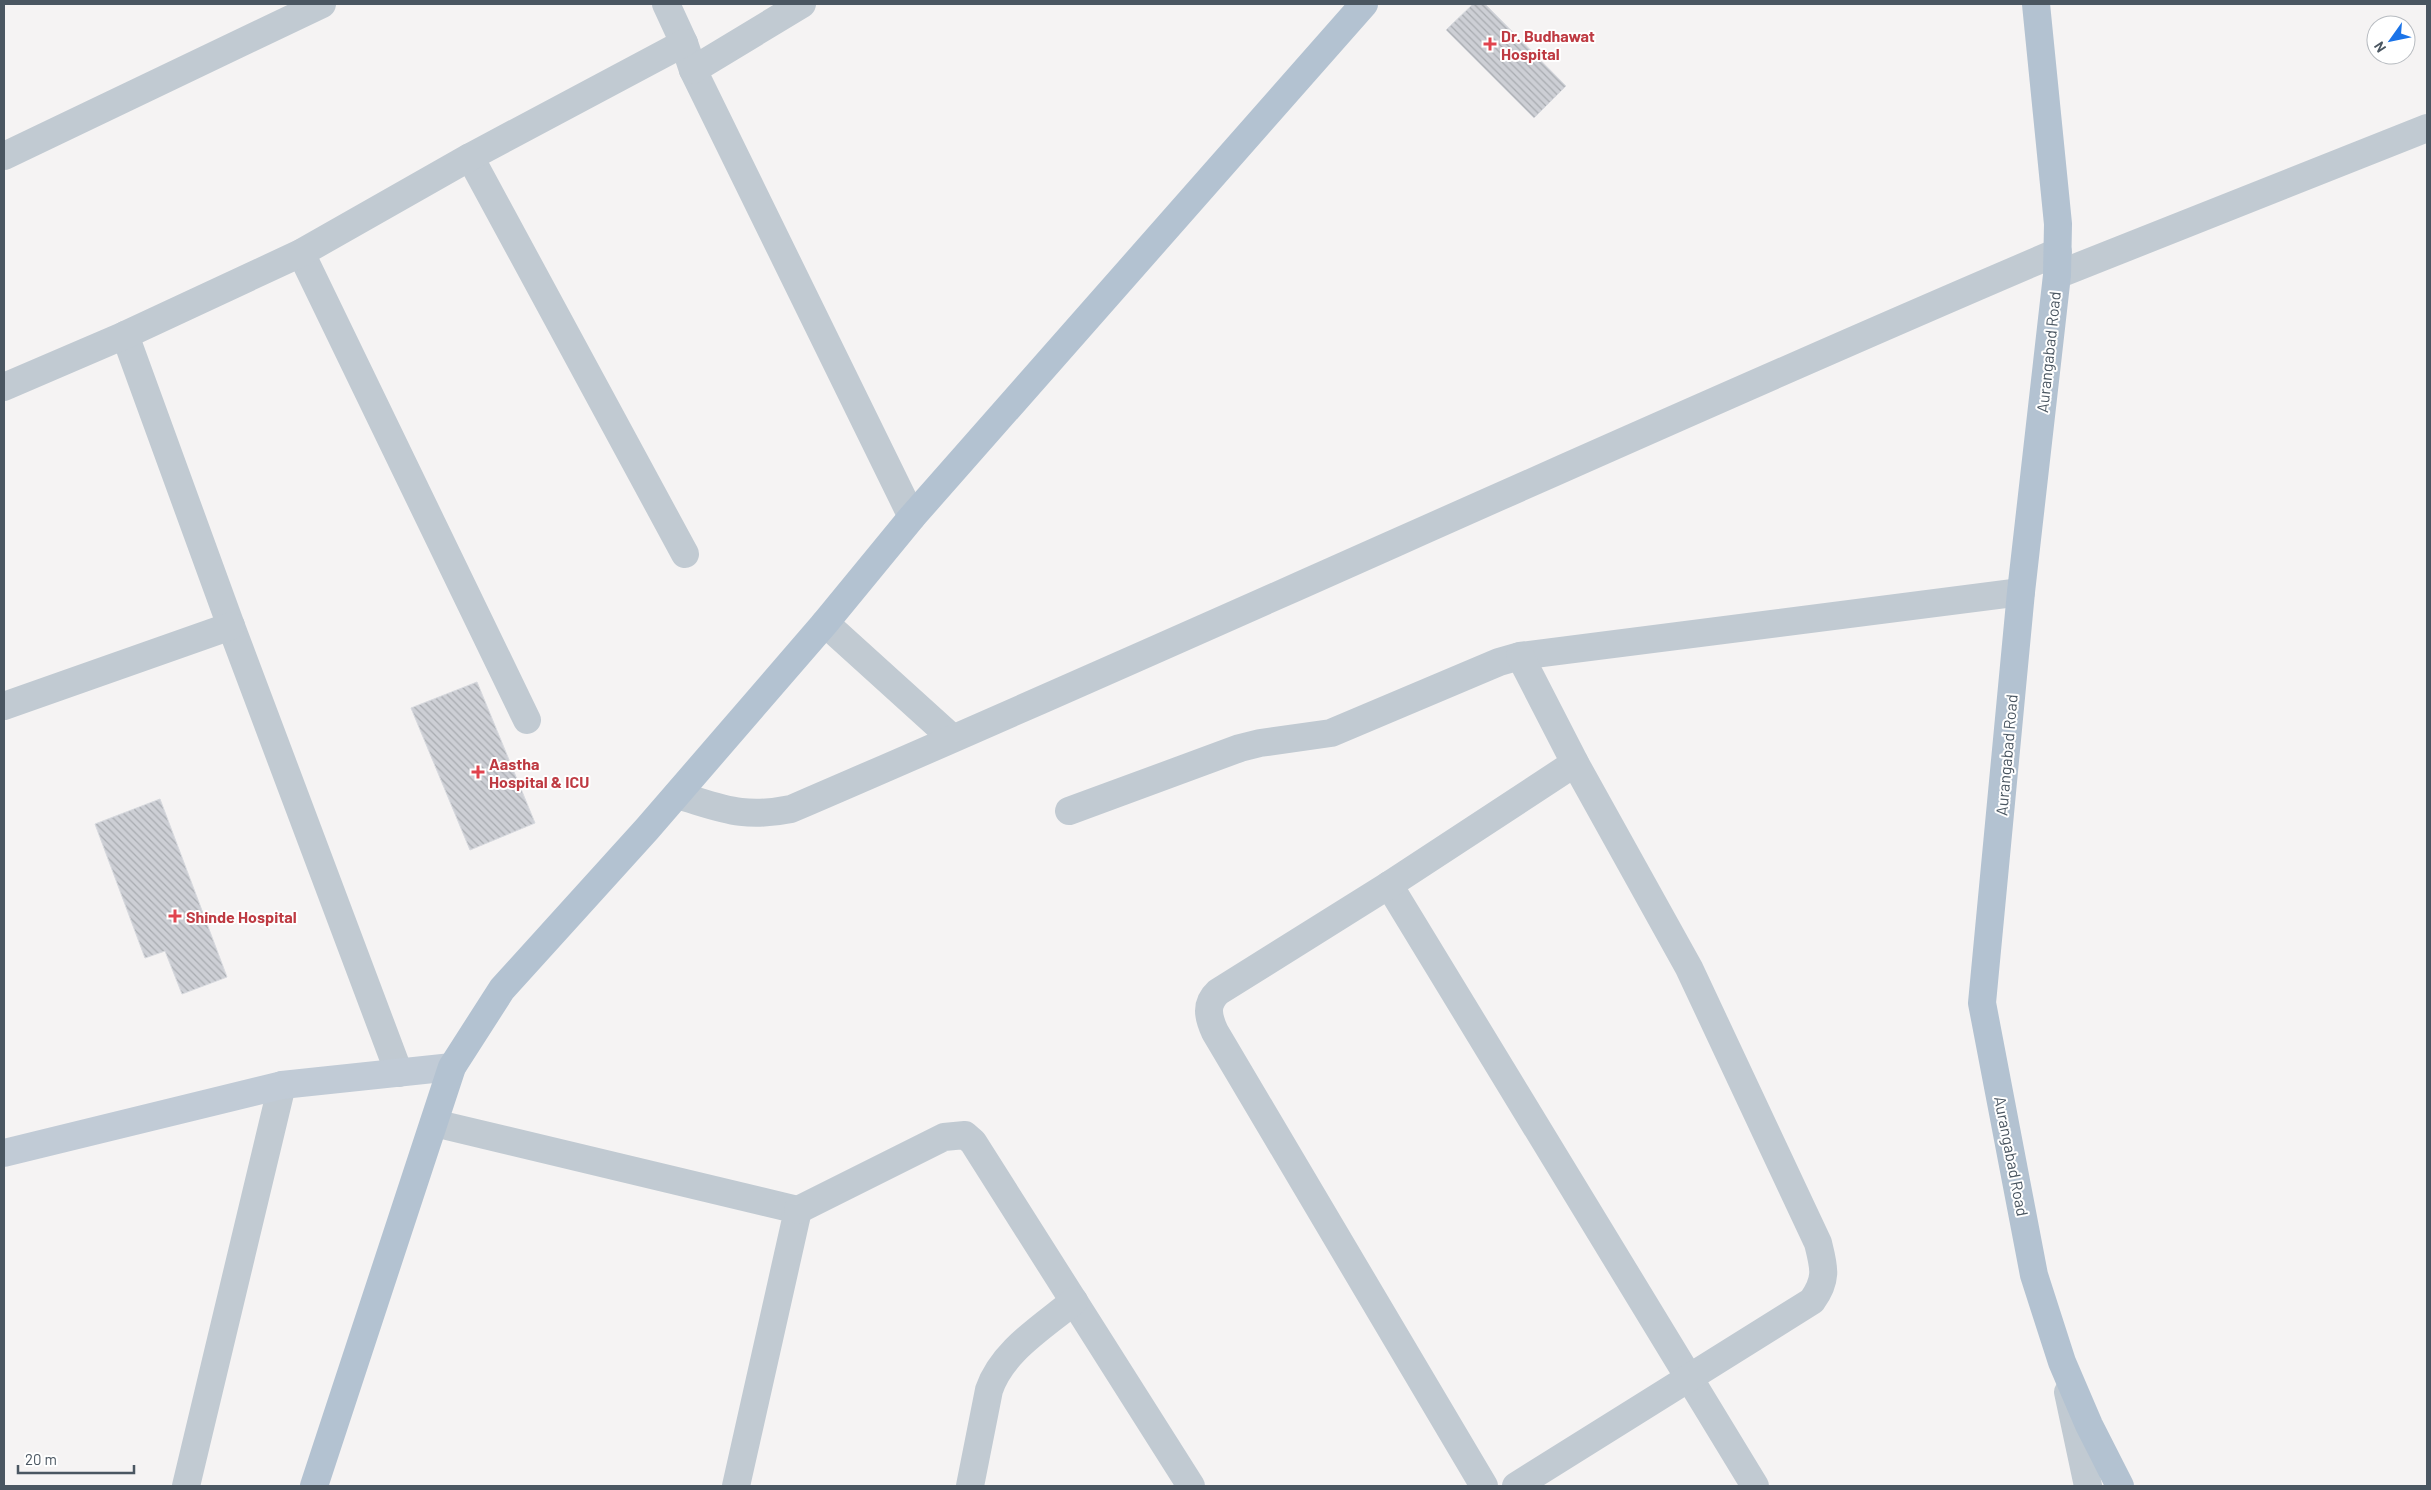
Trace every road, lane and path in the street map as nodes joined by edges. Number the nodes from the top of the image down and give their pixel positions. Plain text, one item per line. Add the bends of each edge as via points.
1 (322, 4) edge
2 (666, 4) edge
3 (802, 4) edge
4 (1364, 4) edge
5 (2036, 4) edge
6 (684, 43) junction
7 (693, 70) junction
8 (2427, 128) edge
9 (4, 156) edge
10 (470, 157) junction
11 (301, 253) junction
12 (2057, 263) junction
13 (125, 335) junction
14 (4, 387) edge
15 (912, 517) junction
16 (685, 554) dead end
17 (2021, 592) junction
18 (825, 623) junction
19 (231, 626) junction
20 (1520, 656) junction
21 (4, 706) edge
22 (527, 720) dead end
23 (952, 738) junction
24 (1575, 763) junction
25 (676, 795) junction
26 (1069, 811) dead end
27 (1389, 885) junction
28 (452, 1067) junction
29 (399, 1073) junction
30 (282, 1085) junction
31 (434, 1123) junction
32 (4, 1153) edge
33 (798, 1210) junction
34 (1074, 1301) junction
35 (2062, 1362) junction
36 (1690, 1379) junction
37 (186, 1486) edge
38 (314, 1486) edge
39 (736, 1486) edge
40 (970, 1486) edge
41 (1191, 1486) edge
42 (1484, 1486) edge
43 (1516, 1486) edge
44 (1755, 1486) edge
45 (2088, 1486) edge
46 (2120, 1486) edge

1 - 9 street
2 - 6 street
3 - 7 street
4 - 15 main road
5 - 12 main road, Aurangabad Road via 2058,224
6 - 7 street
6 - 10 street
7 - 15 street
8 - 12 street
10 - 11 street
10 - 16 street
11 - 13 street
11 - 22 street
12 - 17 main road, Aurangabad Road
12 - 23 street via 1784,368
13 - 14 street
13 - 19 street
15 - 18 main road
17 - 20 street
17 - 35 main road, Aurangabad Road via 1982,1003 2034,1275
18 - 23 street
18 - 25 main road
19 - 21 street
19 - 29 street
20 - 24 street
20 - 26 street via 1331,733 1240,748
23 - 25 street via 791,809 742,814
24 - 27 street
24 - 36 street via 1690,968 1818,1243 1824,1270 1821,1288 1812,1301
25 - 28 main road via 502,989
27 - 36 street
27 - 42 street via 1218,992 1208,1008 1210,1021
28 - 29 street
28 - 31 main road
29 - 30 street
30 - 32 street
30 - 37 street
31 - 33 street
31 - 38 main road
33 - 34 street via 944,1137 964,1135 974,1142
33 - 39 street
34 - 40 street via 1012,1352 993,1376
34 - 41 street
35 - 45 street
35 - 46 main road, Aurangabad Road via 2089,1426
36 - 43 street
36 - 44 street

